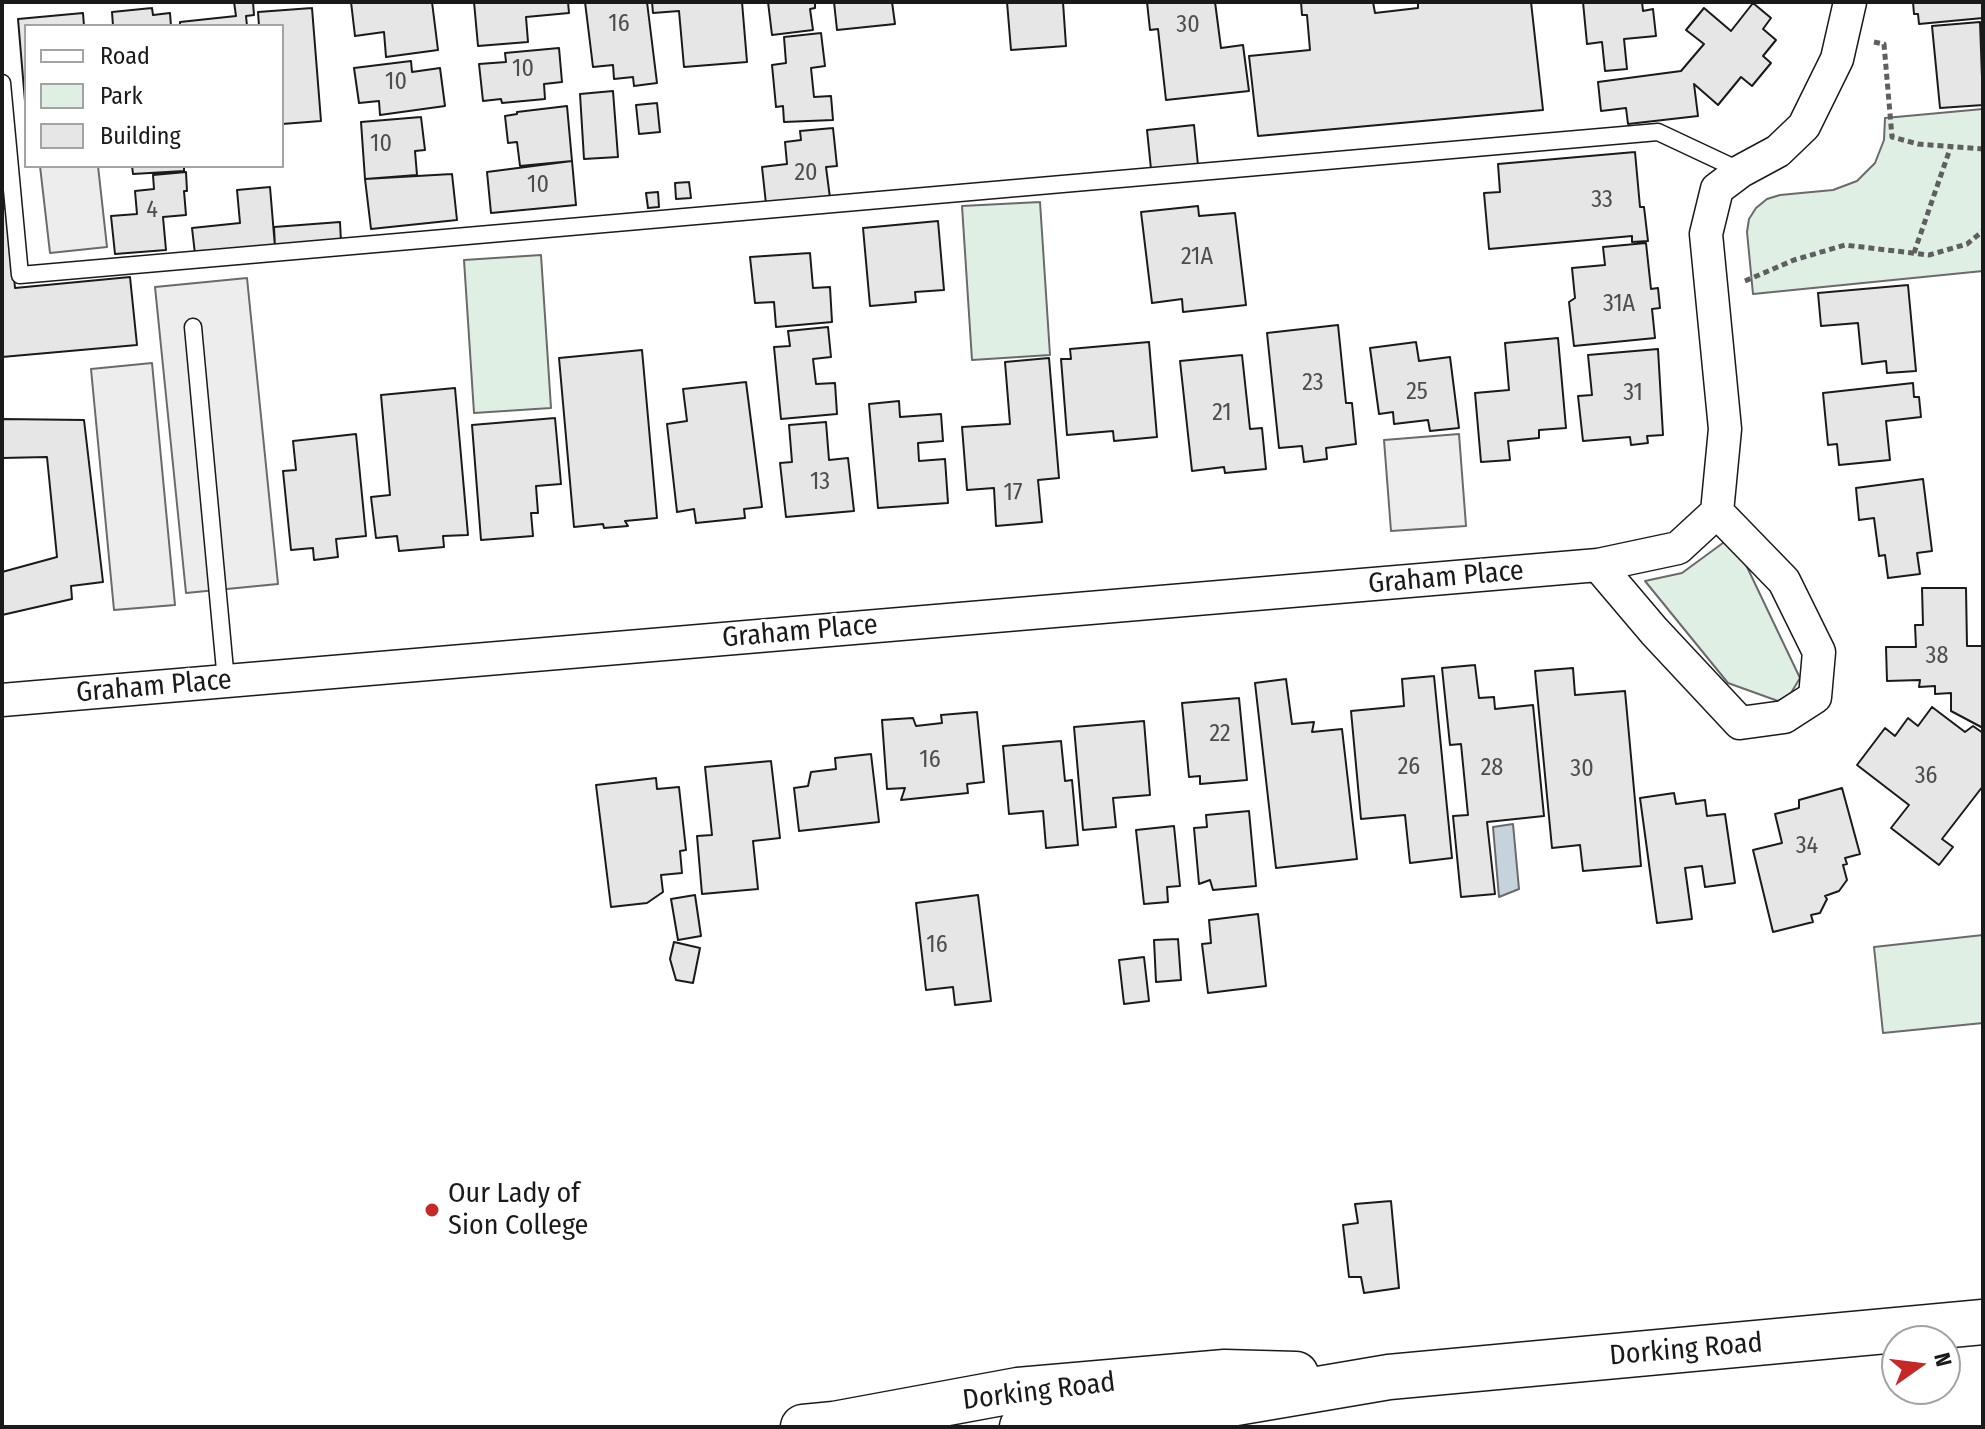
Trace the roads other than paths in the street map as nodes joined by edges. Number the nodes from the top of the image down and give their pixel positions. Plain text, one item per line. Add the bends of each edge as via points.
1 (1850, 2) edge
2 (2, 83) edge
3 (1741, 171) junction
4 (193, 327) dead end
5 (1717, 512) junction
6 (1598, 565) junction
7 (226, 681) junction
8 (2, 700) edge
9 (1983, 1322) edge
10 (1144, 1397) junction
11 (818, 1426) edge
12 (940, 1427) edge
13 (1022, 1427) edge

1 - 3 street via 1837,59 1804,126 1778,151
2 - 3 lane via 20,275 1658,132
3 - 5 street via 1717,189 1706,234 1725,429
4 - 7 lane
5 - 6 street, Graham Place via 1678,548
5 - 6 street via 1784,581 1819,652 1815,697 1784,717 1740,723
6 - 7 street, Graham Place
7 - 8 street, Graham Place
9 - 10 main road, Dorking Road via 1389,1377 1195,1410
10 - 11 main road, Dorking Road via 1018,1390
10 - 13 main road, Dorking Road
11 - 12 main road, Dorking Road

